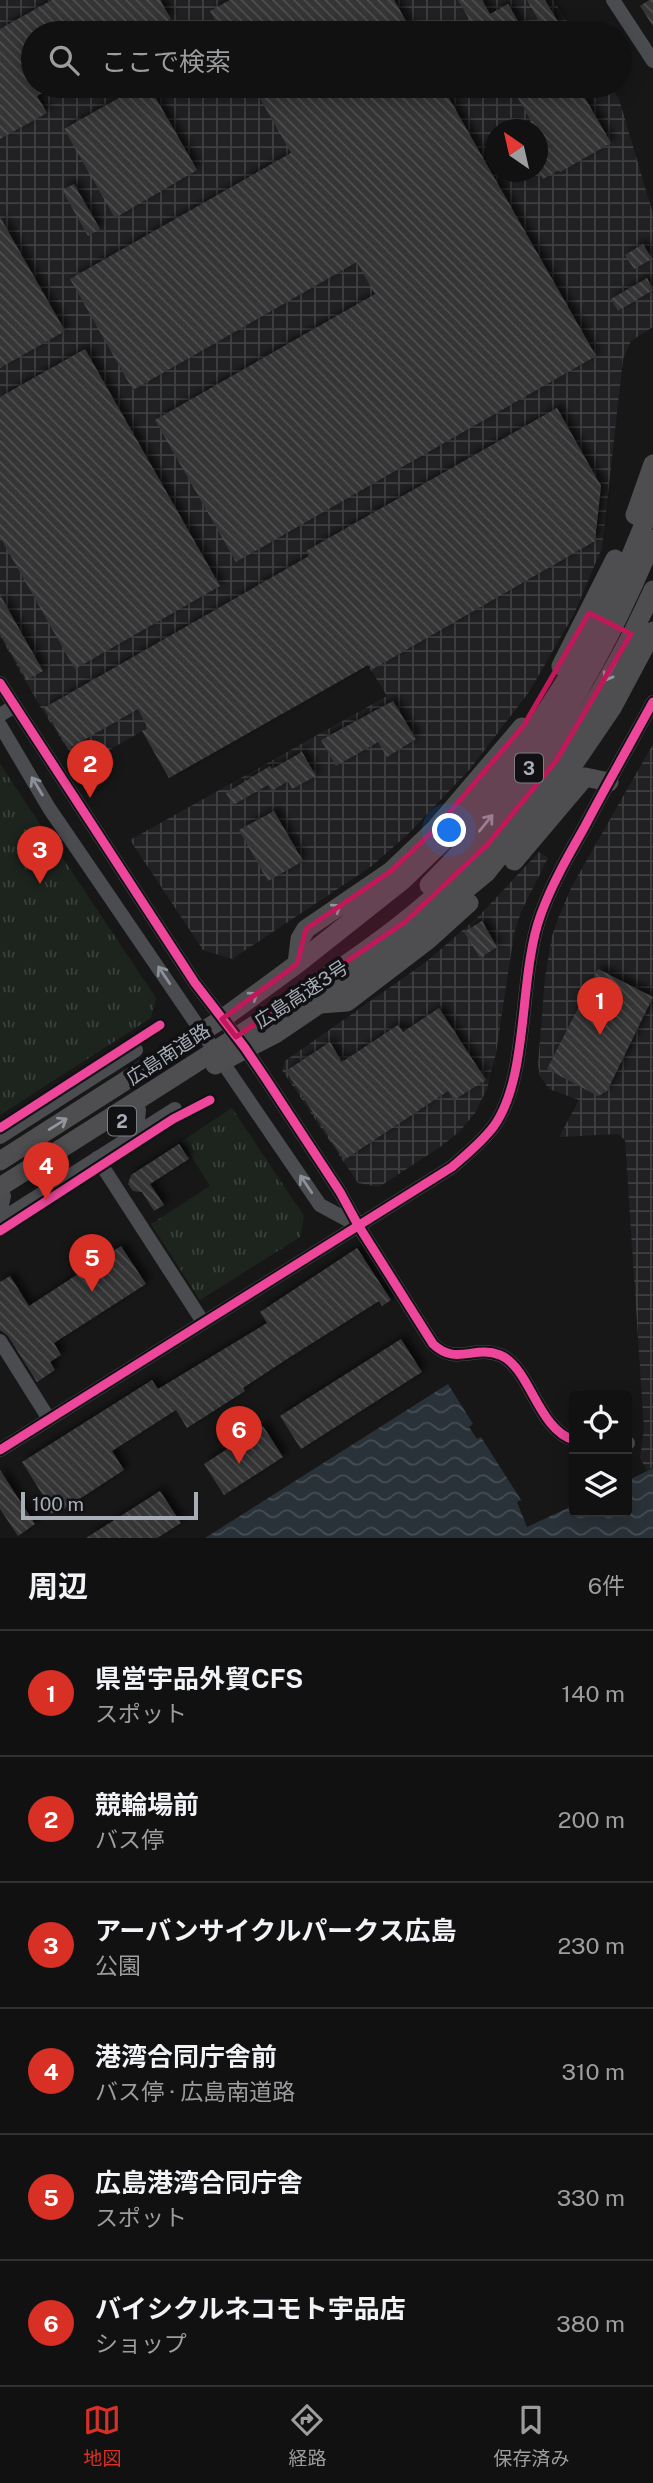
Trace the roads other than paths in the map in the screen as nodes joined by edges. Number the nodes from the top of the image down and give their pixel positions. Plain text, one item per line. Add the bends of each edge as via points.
1 (613, 0) edge
2 (627, 21) edge
3 (632, 29) edge
4 (653, 61) edge
5 (653, 464) edge
6 (653, 502) edge
7 (653, 539) edge
8 (653, 590) edge
9 (590, 613) junction
10 (653, 631) edge
11 (653, 645) edge
12 (0, 683) edge
13 (653, 702) edge
14 (16, 706) junction
15 (0, 715) edge
16 (0, 725) edge
17 (609, 782) junction
18 (353, 960) junction
19 (297, 964) junction
20 (320, 1004) junction
21 (222, 1019) junction
22 (201, 1032) junction
23 (245, 1048) junction
24 (136, 1050) dead end
25 (224, 1060) junction
26 (91, 1078) junction
27 (119, 1086) junction
28 (175, 1109) dead end
29 (139, 1110) junction
30 (137, 1133) junction
31 (0, 1137) edge
32 (97, 1158) junction
33 (0, 1161) edge
34 (1, 1199) edge
35 (0, 1220) edge
36 (358, 1226) junction
37 (203, 1322) junction
38 (0, 1341) edge
39 (49, 1419) junction
40 (569, 1438) edge
41 (0, 1450) edge

1 - 2 street
3 - 4 street
5 - 9 highway
6 - 19 highway, 広島南道路 via 603,622 529,738 470,815 435,851
18 -> 7 highway, 3 via 480,831 523,777 597,662
8 -> 18 highway, 3 via 585,715 519,809 448,884
9 - 11 street
19 -> 9 highway via 306,929 391,871 474,785 524,725
10 - 20 highway, 広島南道路 via 612,708 511,845 486,873 364,974
12 - 14 street
13 - 17 street
14 - 15 street
14 - 21 street
22 -> 16 street via 49,808
17 - 20 highway via 585,777 512,863 428,940 347,1002
17 - 36 street via 541,912 532,940 509,1098 495,1124 452,1167
18 - 34 highway, 広島高速3号 / 3
21 -> 19 highway, 広島南道路 / 2
20 - 23 highway, 広島南道路 / 2
21 - 22 highway, 広島南道路 / 2
21 - 23 street
22 - 25 street
22 - 27 highway, 広島南道路 / 2
23 - 25 highway, 広島南道路 / 2
23 - 36 street
24 - 26 street
25 - 29 highway, 広島南道路 / 2
36 -> 25 street via 320,1205
26 - 27 street
26 - 31 street
33 -> 27 highway, 広島南道路 / 2
28 - 30 street
29 - 30 street
29 - 34 highway, 広島南道路 / 2
30 - 32 street
32 - 35 street
32 - 37 street
36 - 37 street
36 - 40 street via 433,1344 452,1355 484,1351 502,1355 512,1363 551,1424
37 - 39 street
38 - 39 street
39 - 41 street

